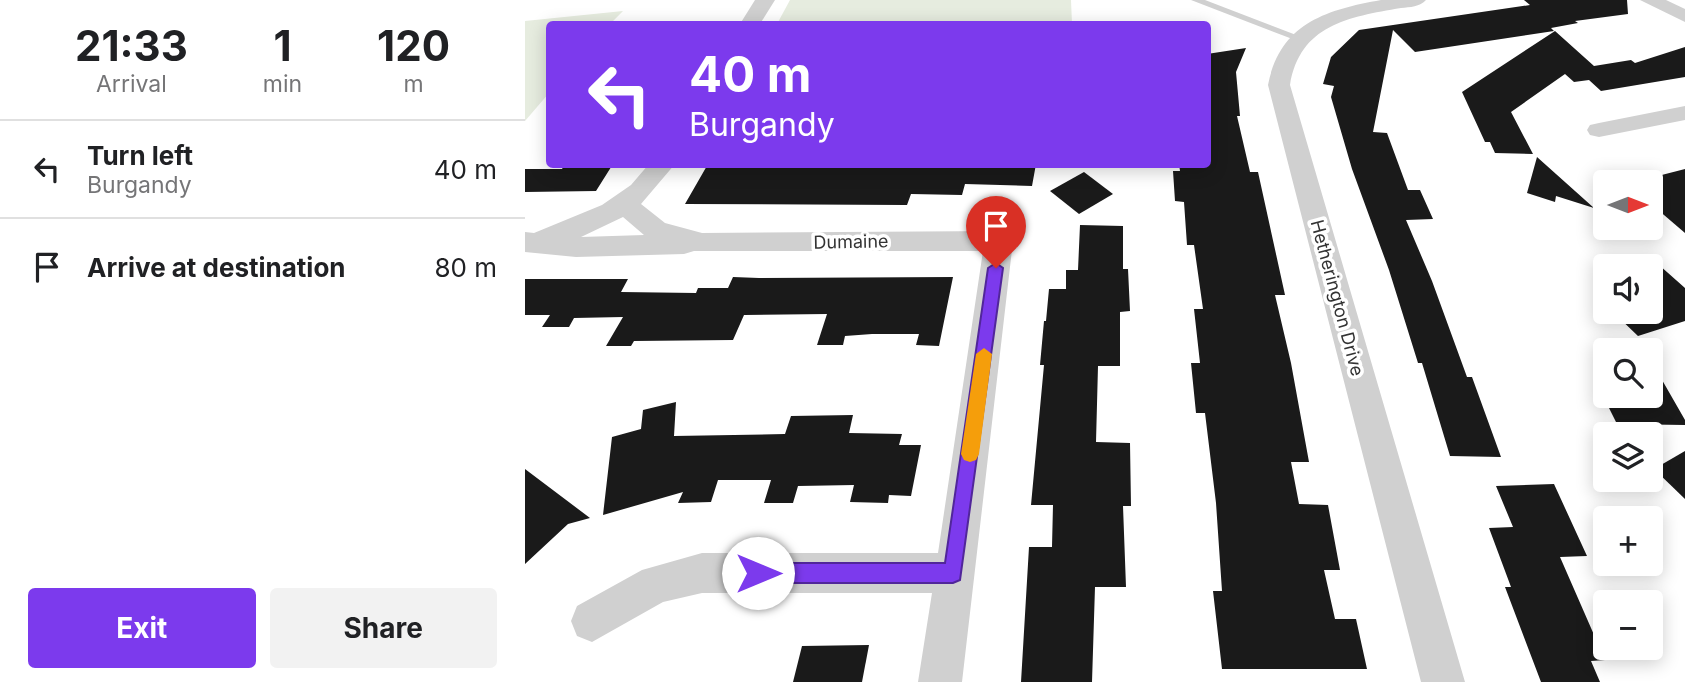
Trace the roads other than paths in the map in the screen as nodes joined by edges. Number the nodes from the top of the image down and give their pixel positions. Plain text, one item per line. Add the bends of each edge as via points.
1 (765, 0) edge
2 (1196, 0) edge
3 (1416, 0) edge
4 (1650, 0) edge
5 (1685, 16) edge
6 (752, 21) edge
7 (1299, 38) junction
8 (1685, 113) edge
9 (1599, 130) dead end
10 (660, 168) edge
11 (624, 204) junction
12 (525, 241) edge
13 (702, 243) junction
14 (953, 573) junction
15 (592, 621) dead end
16 (940, 682) edge
17 (1443, 682) edge

1 - 6 street
2 - 7 lane
3 - 7 street, Hetherington Drive via 1342,15
4 - 5 street
7 - 17 street, Hetherington Drive via 1282,64 1281,96
8 - 9 street
10 - 11 street
11 - 12 street, Dumaine via 581,227
11 - 13 street, Dumaine via 656,230
12 - 13 street, Dumaine via 576,247
13 - 14 street, Dumaine via 999,241
14 - 15 street via 702,573 656,583
14 - 16 street

